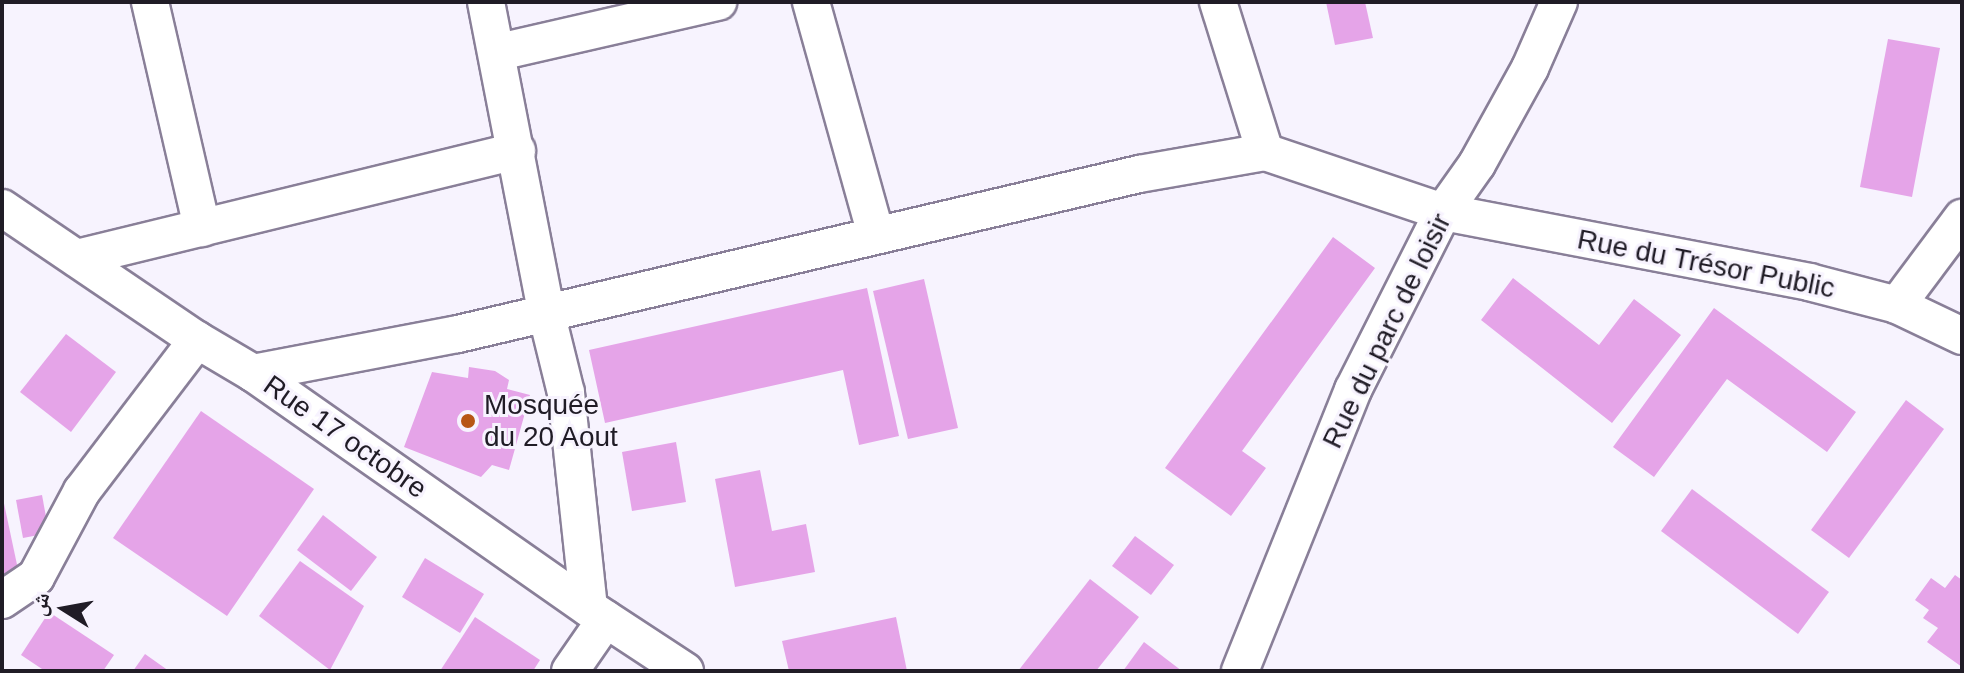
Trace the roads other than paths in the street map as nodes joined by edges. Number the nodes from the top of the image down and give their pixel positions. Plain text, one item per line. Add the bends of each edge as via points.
1 (150, 2) edge
2 (486, 2) edge
3 (718, 2) edge
4 (811, 2) edge
5 (1218, 2) edge
6 (1559, 2) edge
7 (499, 52) junction
8 (517, 151) junction
9 (1265, 152) junction
10 (2, 208) edge
11 (1443, 212) junction
12 (1962, 218) edge
13 (202, 228) junction
14 (876, 235) junction
15 (77, 258) junction
16 (1897, 305) junction
17 (546, 312) junction
18 (1962, 336) edge
19 (197, 340) junction
20 (253, 373) junction
21 (2, 600) edge
22 (598, 614) junction
23 (570, 671) edge
24 (685, 671) edge
25 (1240, 671) edge

1 - 13 street
2 - 7 street
3 - 7 street
4 - 14 street
5 - 9 street
6 - 11 street, Rue du parc de loisir via 1485,151
7 - 8 street
8 - 13 street
8 - 17 street
9 - 11 street, Rue du Trésor Public
9 - 14 street via 1139,174
10 - 15 street, Rue 17 octobre
11 - 16 street, Rue du Trésor Public via 1809,282
11 - 25 street, Rue du parc de loisir via 1353,390
12 - 16 street
13 - 15 street
14 - 17 street
15 - 19 street, Rue 17 octobre
16 - 18 street, Rue du Trésor Public
17 - 20 street
17 - 22 street via 566,393
19 - 20 street, Rue 17 octobre
19 - 21 street via 82,491 36,577
20 - 22 street, Rue 17 octobre
22 - 23 street
22 - 24 street, Rue 17 octobre

